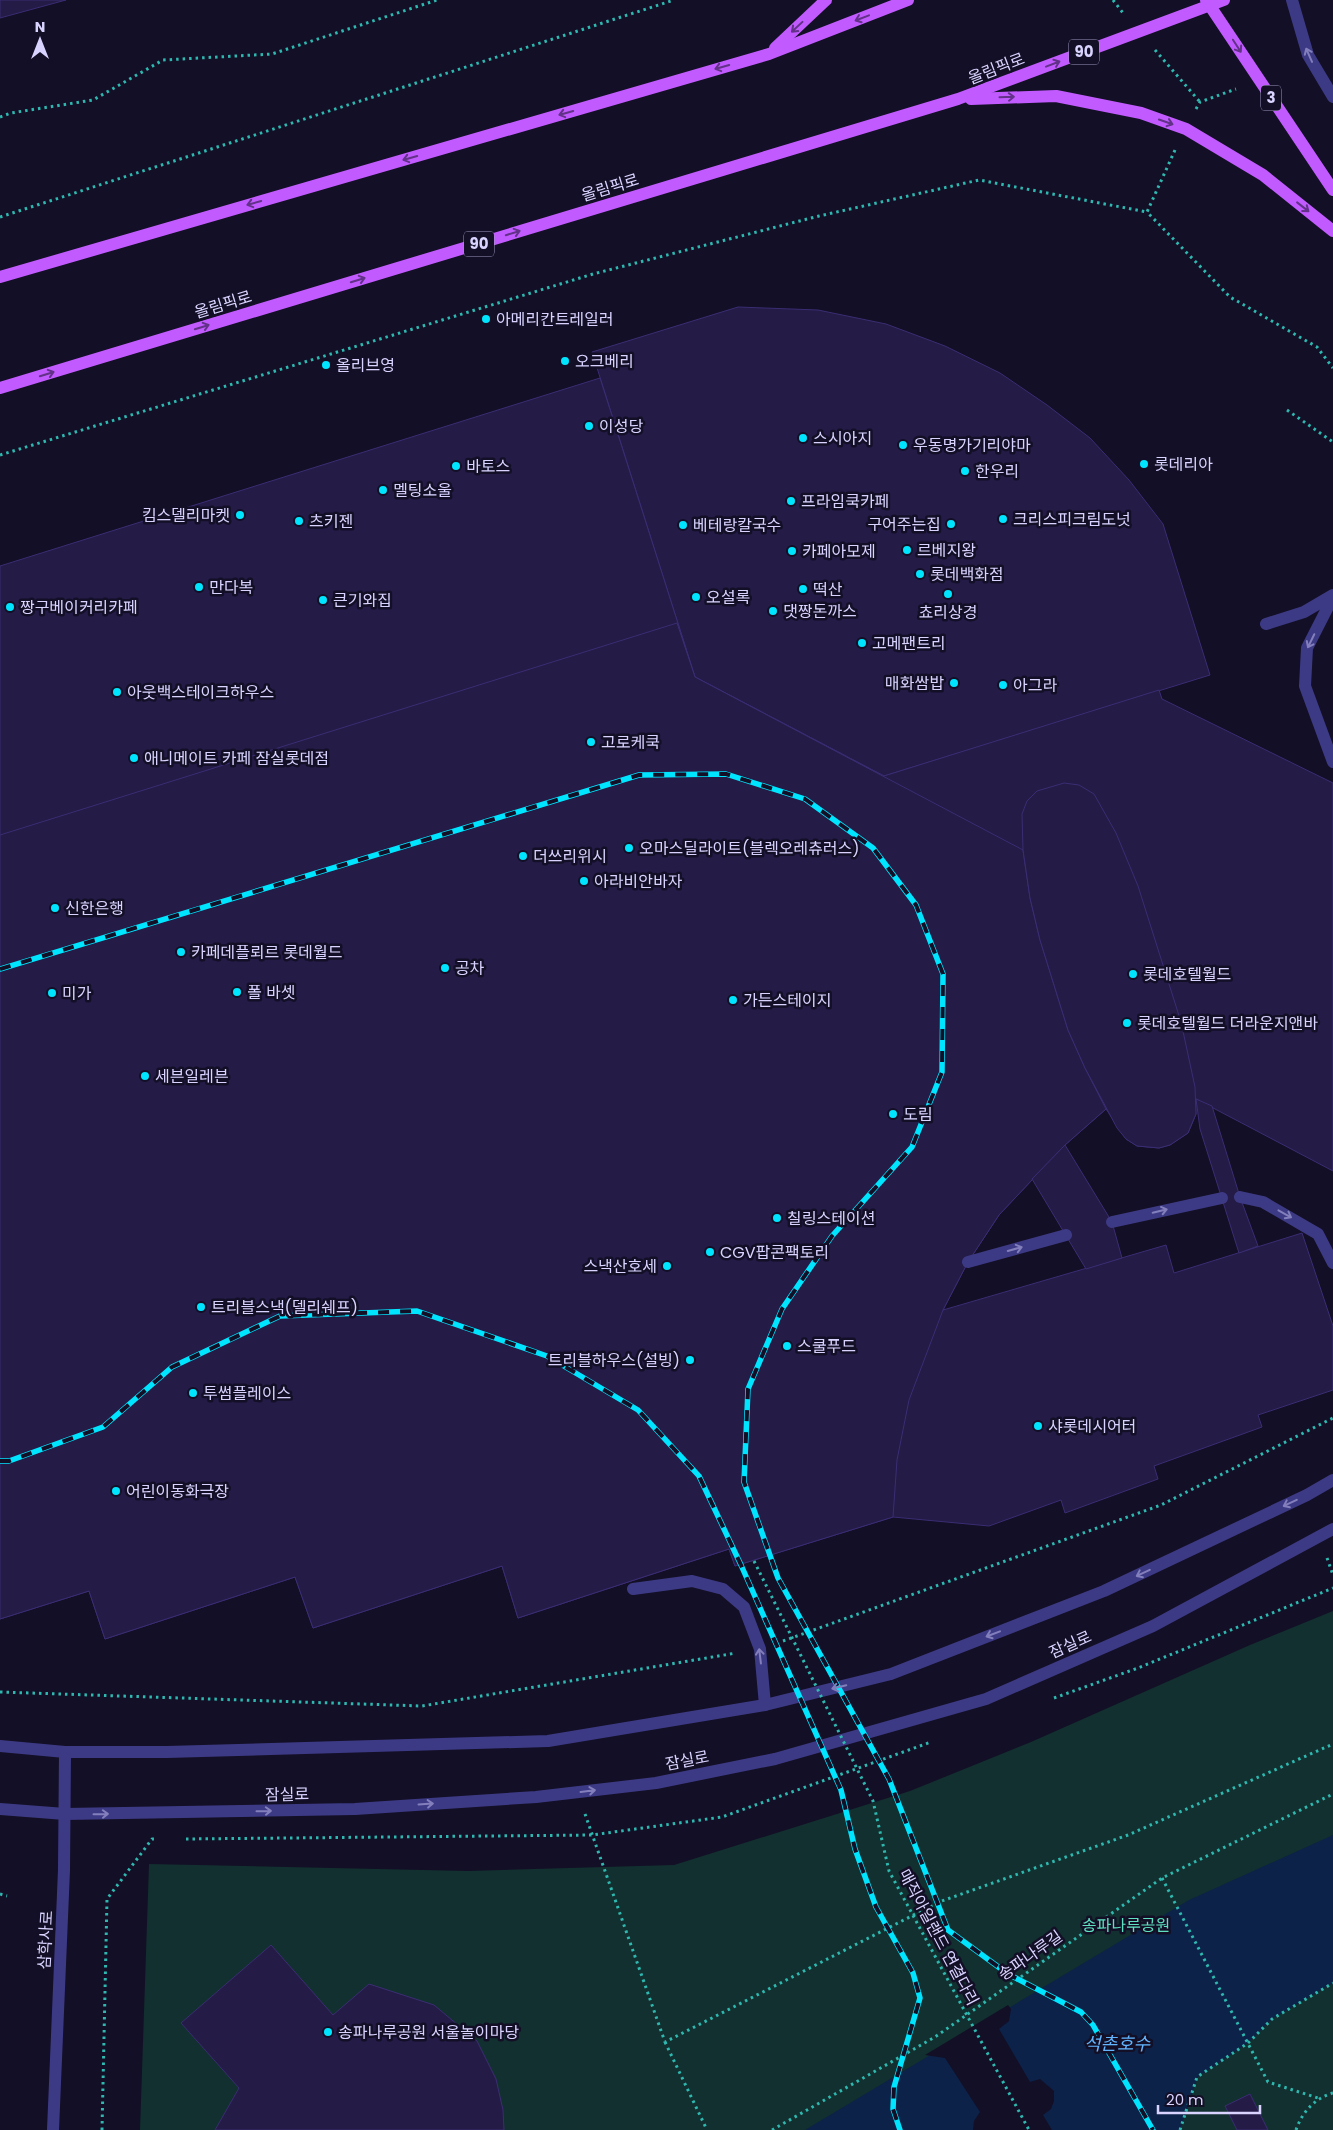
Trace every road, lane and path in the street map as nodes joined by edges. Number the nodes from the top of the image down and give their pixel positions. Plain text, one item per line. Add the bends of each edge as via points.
1 (437, 0) edge
2 (674, 0) edge
3 (826, 0) edge
4 (908, 0) edge
5 (1224, 0) edge
6 (1292, 0) edge
7 (1208, 2) edge
8 (769, 54) junction
9 (1178, 78) dead end
10 (1224, 94) dead end
11 (1333, 97) edge
12 (958, 99) junction
13 (1200, 102) junction
14 (1193, 115) dead end
15 (0, 117) edge
16 (1166, 168) dead end
17 (1333, 190) edge
18 (1147, 212) junction
19 (0, 217) edge
20 (1333, 231) edge
21 (0, 277) edge
22 (1333, 368) edge
23 (0, 388) edge
24 (1287, 410) dead end
25 (1333, 442) edge
26 (0, 455) edge
27 (1333, 596) edge
28 (1266, 624) dead end
29 (1333, 762) edge
30 (1240, 1197) dead end
31 (1222, 1198) dead end
32 (1112, 1222) dead end
33 (1066, 1234) dead end
34 (968, 1262) dead end
35 (1333, 1263) edge
36 (1333, 1418) edge
37 (1333, 1480) edge
38 (1333, 1529) edge
39 (754, 1561) dead end
40 (633, 1588) dead end
41 (760, 1650) junction
42 (0, 1692) edge
43 (765, 1705) junction
44 (1333, 1744) edge
45 (0, 1746) edge
46 (65, 1752) junction
47 (578, 1792) junction
48 (1333, 1794) edge
49 (0, 1810) edge
50 (65, 1814) junction
51 (1162, 1878) junction
52 (0, 1894) edge
53 (7, 1896) dead end
54 (107, 1899) dead end
55 (1333, 1983) edge
56 (665, 2042) junction
57 (1248, 2043) junction
58 (1333, 2092) edge
59 (1321, 2098) junction
60 (53, 2130) edge
61 (102, 2130) edge
62 (707, 2130) edge
63 (772, 2130) edge
64 (1029, 2130) edge
65 (1180, 2130) edge
66 (1296, 2130) edge

1 - 15 path via 272,54 163,60 94,100
2 - 19 path
3 -> 8 main road
4 -> 8 main road
5 - 7 main road, 올림픽로 / 90
11 -> 6 street via 1308,55
12 -> 7 main road, 올림픽로 / 90
7 -> 17 main road, 3
8 -> 21 main road
9 - 13 path
10 - 13 path
12 -> 20 main road via 1056,96 1141,113 1186,129 1263,175
23 -> 12 main road, 올림픽로 / 90
13 - 14 path
16 - 18 path
18 - 22 path via 1230,297 1317,347
18 - 26 path via 979,180 819,216 593,274
24 - 25 path
27 - 28 street via 1304,612
27 -> 29 street via 1307,648 1305,686
30 -> 35 street via 1263,1202 1318,1234
32 -> 31 street
34 -> 33 street
36 - 41 path via 1161,1505
37 -> 43 street via 1104,1591 892,1674
47 -> 38 street, 잠실로 via 656,1783 775,1759 986,1699 1153,1626
39 - 64 path, 매직아일랜드 연결다리, bridge via 873,1801 889,1871
40 - 41 street via 692,1581 723,1589 744,1607
41 - 42 path via 422,1706
43 -> 41 street
43 - 46 street via 548,1741
44 - 56 path via 1128,1835 939,1902
45 - 46 street
46 - 50 street, 삼학사로
50 -> 47 street, 잠실로 via 355,1809
47 - 56 path
48 - 51 path, 송파나루길
49 - 50 street, 잠실로
50 - 60 street, 삼학사로
51 - 57 path
51 - 63 path, 송파나루길 via 934,2037
52 - 53 path
54 - 61 path
55 - 57 path via 1272,2019
56 - 62 path
57 - 59 path via 1268,2082
57 - 65 path via 1198,2078
58 - 59 path
59 - 66 path via 1305,2113

